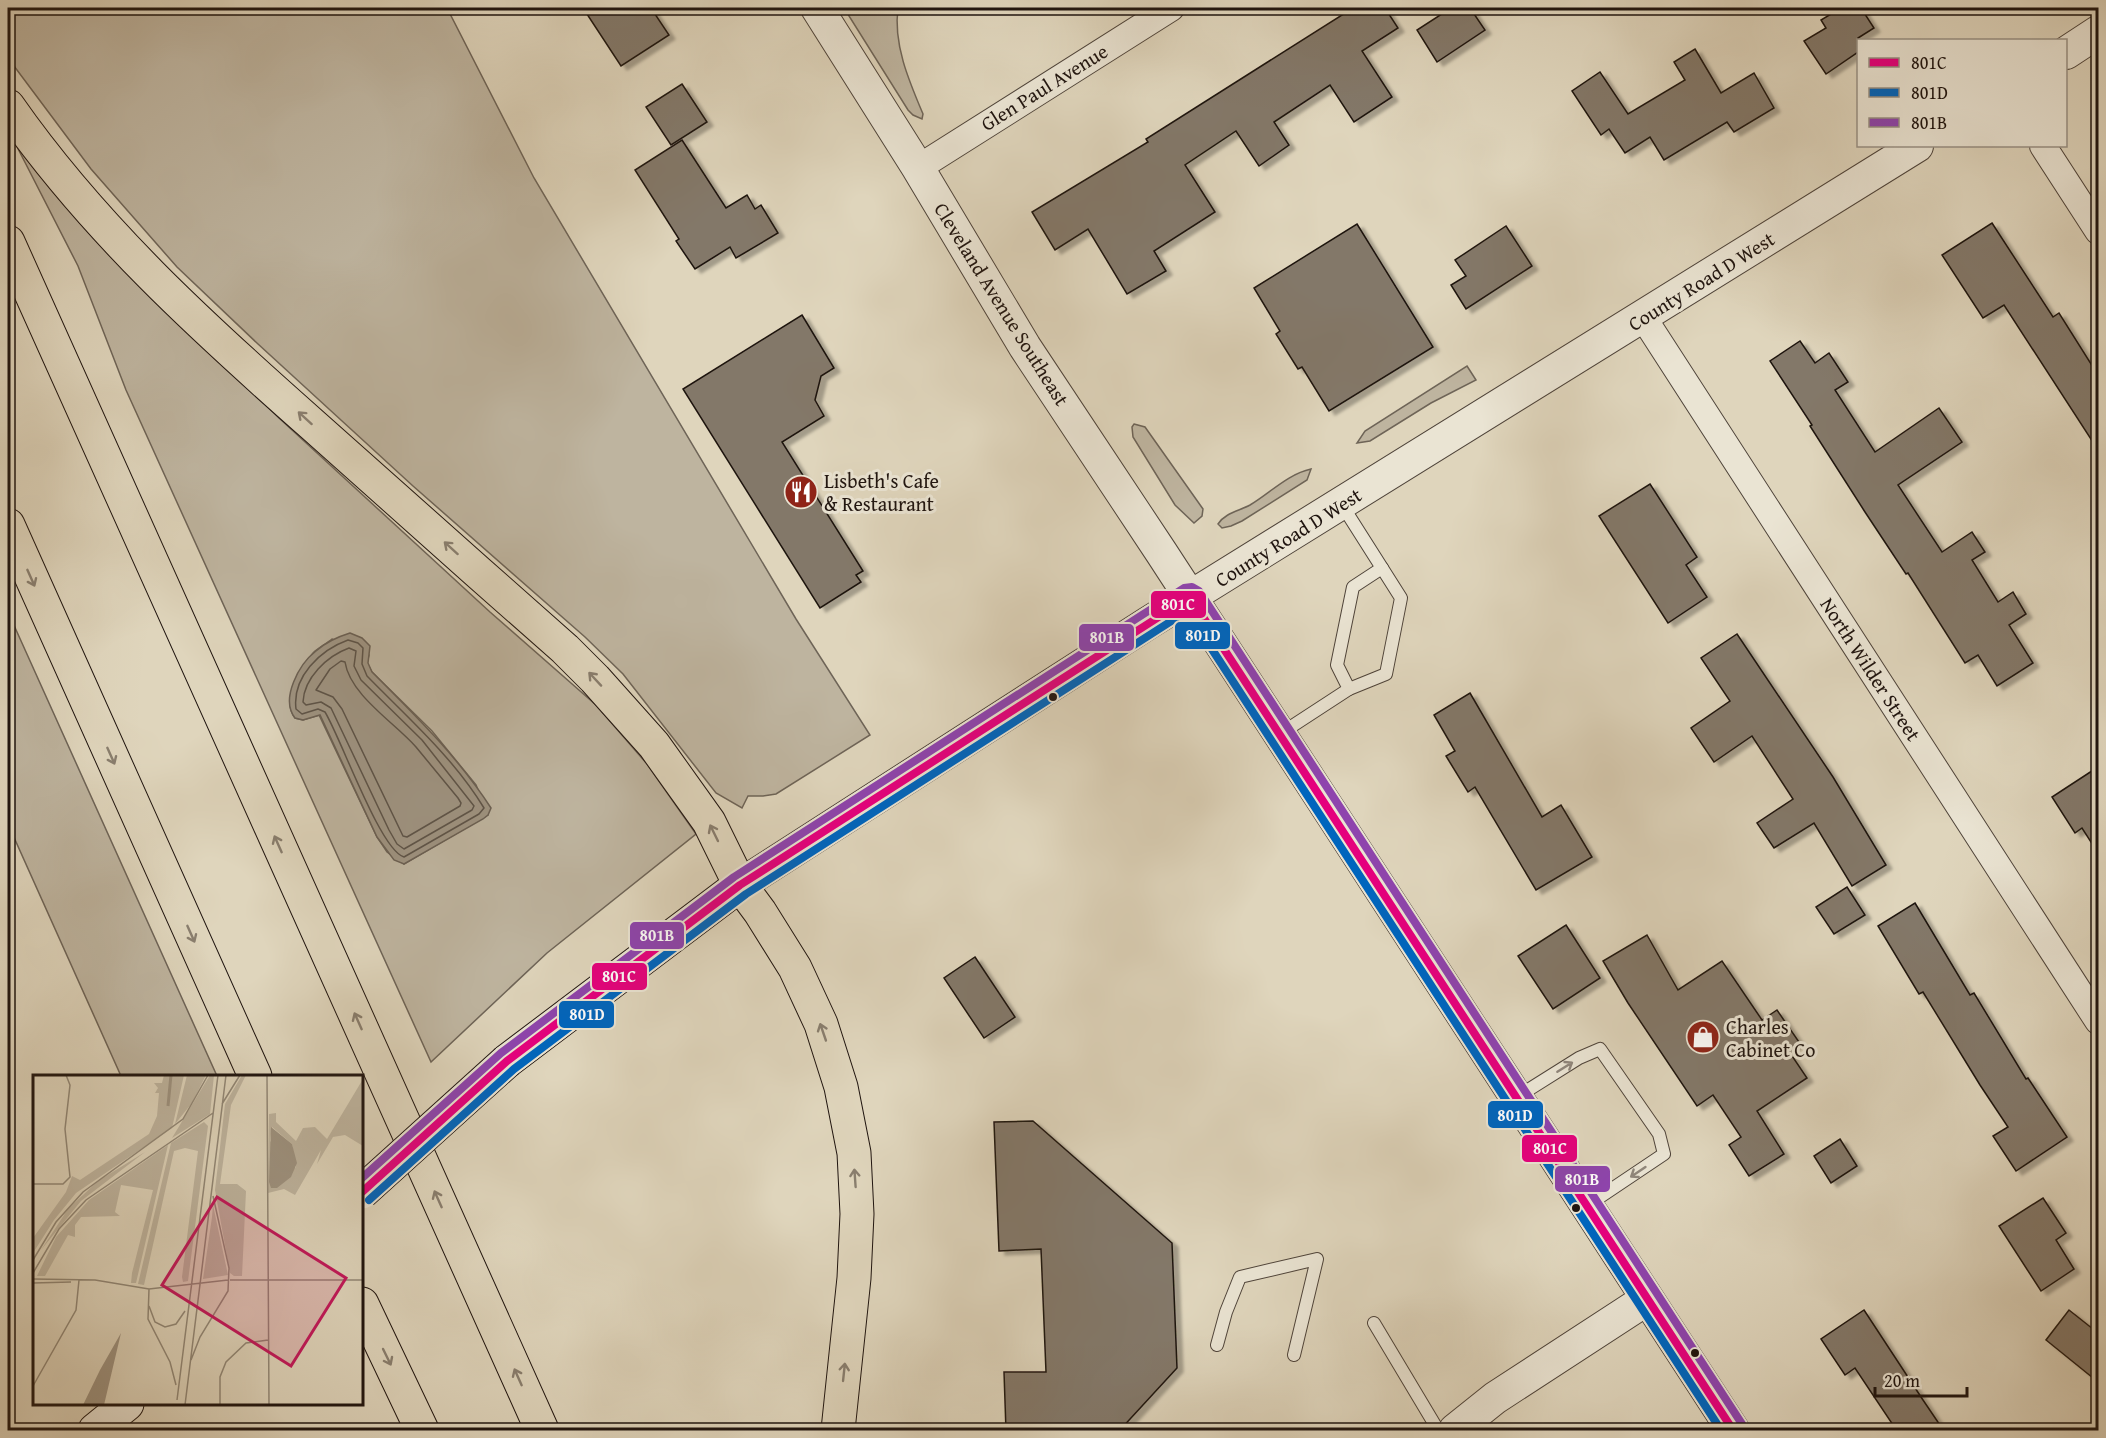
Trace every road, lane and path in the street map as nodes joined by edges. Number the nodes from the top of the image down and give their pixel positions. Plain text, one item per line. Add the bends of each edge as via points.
1 (817, 8) edge
2 (1171, 8) edge
3 (2098, 32) edge
4 (2067, 52) edge
5 (8, 106) edge
6 (1915, 147) edge
7 (2044, 147) edge
8 (918, 168) junction
9 (2098, 231) edge
10 (8, 242) edge
11 (1643, 317) junction
12 (1341, 504) junction
13 (8, 525) edge
14 (1382, 568) junction
15 (1190, 597) junction
16 (1349, 688) junction
17 (1279, 735) junction
18 (740, 885) junction
19 (2098, 1021) edge
20 (254, 1075) edge
21 (1516, 1098) junction
22 (363, 1191) edge
23 (1587, 1206) junction
24 (1647, 1299) junction
25 (363, 1306) edge
26 (1374, 1323) dead end
27 (1217, 1345) dead end
28 (1294, 1355) dead end
29 (126, 1405) edge
30 (95, 1431) edge
31 (422, 1431) edge
32 (542, 1431) edge
33 (838, 1431) edge
34 (1438, 1431) edge
35 (1455, 1431) edge
36 (1733, 1431) edge

1 - 8 street, Cleveland Avenue Southeast
2 - 8 street, Glen Paul Avenue
3 - 4 street
18 -> 5 highway via 709,822 654,745 595,678 158,284 86,206
6 - 11 street, County Road D West
7 - 9 street
8 - 15 street, Cleveland Avenue Southeast via 1025,346
32 -> 10 highway
11 - 12 street, County Road D West
11 - 19 street, North Wilder Street
12 - 14 lane
12 - 15 street, County Road D West
13 -> 20 highway
14 - 16 lane via 1353,587 1338,665
14 - 16 lane via 1401,598 1386,674
15 - 17 street, Cleveland Avenue Southeast
15 - 18 street, County Road D West
16 - 17 lane
17 - 21 street, Cleveland Avenue Southeast
18 - 22 main road, County Road D West, bridge via 507,1060
33 -> 18 highway via 858,1215 852,1142 841,1087 821,1024 795,968
21 - 23 street, Cleveland Avenue Southeast
21 -> 23 lane via 1600,1049 1659,1134 1664,1154
23 - 24 street, Cleveland Avenue Southeast
24 - 35 street via 1495,1398
24 - 36 street, Cleveland Avenue Southeast
25 -> 31 highway
26 - 34 lane
27 - 28 lane via 1240,1277 1317,1259
29 - 30 main road

